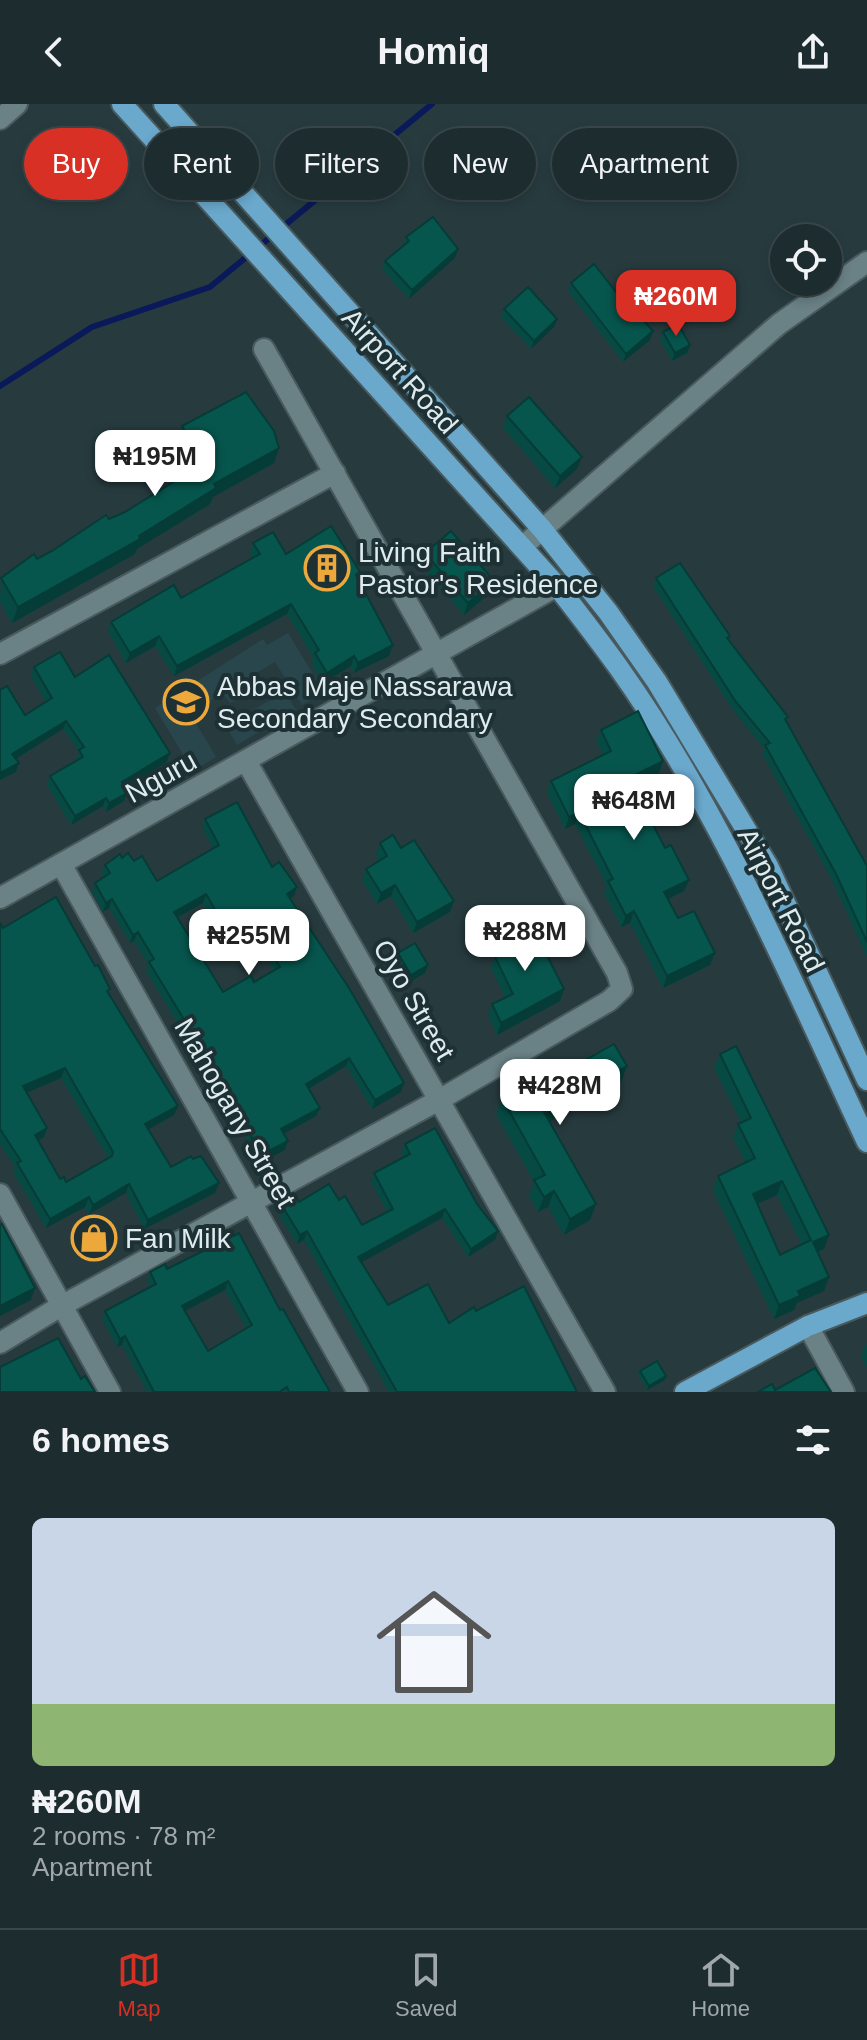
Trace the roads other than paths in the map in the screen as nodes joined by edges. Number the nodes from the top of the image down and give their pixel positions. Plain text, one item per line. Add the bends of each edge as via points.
1 (17, 104) edge
2 (122, 104) edge
3 (164, 104) edge
4 (0, 119) edge
5 (867, 262) edge
6 (264, 349) dead end
7 (335, 473) junction
8 (542, 529) junction
9 (522, 547) junction
10 (557, 586) junction
11 (437, 653) junction
12 (0, 654) edge
13 (246, 761) junction
14 (61, 864) junction
15 (0, 898) edge
16 (867, 1080) edge
17 (439, 1100) junction
18 (867, 1142) edge
19 (0, 1194) edge
20 (253, 1200) junction
21 (867, 1303) edge
22 (61, 1306) junction
23 (808, 1326) junction
24 (0, 1343) edge
25 (110, 1392) edge
26 (358, 1392) edge
27 (605, 1392) edge
28 (685, 1392) edge
29 (844, 1392) edge

1 - 4 street
2 - 9 main road, Airport Road
3 - 8 main road, Airport Road
5 - 8 street via 779,324
6 - 7 street
7 - 11 street
7 - 12 street
8 - 9 street
8 - 16 main road, Airport Road via 657,682 728,797 768,866
9 - 10 main road, Airport Road
10 - 11 street, Nguru
10 - 18 main road, Airport Road via 620,670 689,781
11 - 13 street, Nguru
11 - 17 street via 622,989
13 - 14 street, Nguru
13 - 17 street, Oyo Street
14 - 15 street, Nguru
14 - 20 street, Mahogany Street
17 - 20 street
17 - 27 street, Oyo Street
19 - 22 street
20 - 22 street
20 - 26 street, Mahogany Street
21 - 23 main road
22 - 24 street
22 - 25 street
23 - 28 main road
23 - 29 street

